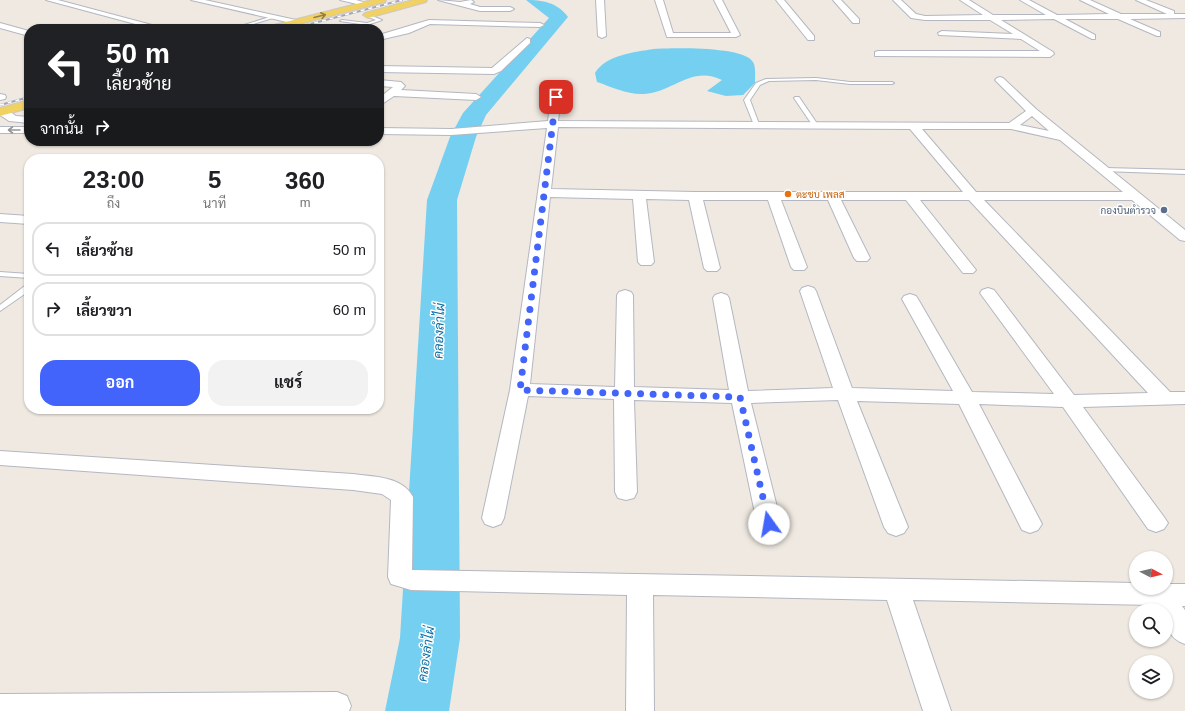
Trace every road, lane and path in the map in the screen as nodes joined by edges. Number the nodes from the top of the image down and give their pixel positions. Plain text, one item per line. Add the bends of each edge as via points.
1 (50, 0) edge
2 (195, 0) edge
3 (344, 0) edge
4 (382, 0) edge
5 (423, 0) edge
6 (442, 0) edge
7 (476, 0) edge
8 (498, 0) edge
9 (600, 0) edge
10 (659, 0) edge
11 (718, 0) edge
12 (780, 0) edge
13 (837, 0) edge
14 (897, 0) edge
15 (964, 0) edge
16 (1024, 0) edge
17 (1084, 0) edge
18 (1140, 0) edge
19 (366, 4) junction
20 (460, 4) junction
21 (367, 15) junction
22 (1118, 16) junction
23 (274, 17) junction
24 (1055, 17) junction
25 (1182, 17) edge
26 (992, 18) junction
27 (856, 21) dead end
28 (296, 22) junction
29 (338, 22) joint
30 (144, 24) edge
31 (250, 24) edge
32 (288, 24) edge
33 (540, 25) dead end
34 (0, 26) edge
35 (24, 33) edge
36 (942, 33) dead end
37 (1157, 34) dead end
38 (602, 36) dead end
39 (384, 37) edge
40 (1024, 37) junction
41 (1092, 37) dead end
42 (812, 38) dead end
43 (527, 40) dead end
44 (878, 54) dead end
45 (384, 69) edge
46 (422, 70) junction
47 (1000, 80) dead end
48 (411, 81) dead end
49 (384, 83) edge
50 (892, 84) dead end
51 (391, 93) junction
52 (15, 94) dead end
53 (0, 97) edge
54 (476, 97) dead end
55 (556, 97) dead end
56 (797, 98) dead end
57 (384, 99) edge
58 (24, 105) edge
59 (1032, 111) junction
60 (1, 112) edge
61 (24, 120) edge
62 (384, 123) edge
63 (553, 124) junction
64 (756, 124) junction
65 (815, 124) junction
66 (913, 125) junction
67 (1011, 126) junction
68 (454, 128) junction
69 (0, 130) edge
70 (24, 130) edge
71 (384, 131) edge
72 (1067, 138) junction
73 (1105, 170) junction
74 (1185, 172) edge
75 (544, 193) junction
76 (639, 195) junction
77 (972, 195) junction
78 (695, 196) junction
79 (773, 196) junction
80 (832, 196) junction
81 (910, 196) junction
82 (1135, 196) junction
83 (0, 218) edge
84 (24, 220) edge
85 (1185, 237) edge
86 (862, 258) dead end
87 (646, 262) dead end
88 (799, 267) dead end
89 (712, 268) dead end
90 (968, 270) dead end
91 (0, 274) edge
92 (24, 276) edge
93 (24, 291) edge
94 (808, 291) dead end
95 (988, 293) dead end
96 (625, 295) dead end
97 (721, 298) dead end
98 (910, 299) dead end
99 (1, 308) edge
100 (520, 390) junction
101 (624, 393) junction
102 (845, 394) junction
103 (964, 396) junction
104 (740, 397) junction
105 (1185, 398) edge
106 (1165, 400) junction
107 (1069, 401) junction
108 (0, 458) edge
109 (626, 492) dead end
110 (493, 518) dead end
111 (1156, 523) dead end
112 (769, 524) dead end
113 (1030, 524) dead end
114 (896, 527) dead end
115 (640, 584) junction
116 (896, 589) junction
117 (1129, 594) edge
118 (1173, 595) edge
119 (1185, 632) edge
120 (337, 706) dead end
121 (0, 708) edge
122 (640, 711) edge
123 (937, 711) edge

1 - 30 street
2 - 23 street
3 - 19 street
4 - 19 main road
5 - 21 main road
6 - 20 street
7 - 20 street
8 - 20 street via 513,11 480,9
9 - 38 street
10 - 11 street via 670,35 736,35
12 - 42 street
13 - 27 street
14 - 26 street via 917,17
15 - 26 street
16 - 24 street
17 - 22 street
18 - 25 street
28 -> 19 main road
21 - 29 main road
21 - 29 lane via 380,20 367,24
22 - 24 street
22 - 25 street
22 - 37 street
23 - 28 street
23 - 31 lane
24 - 26 street
24 - 41 street
26 - 40 street
28 - 32 main road
33 - 39 street via 429,22
34 - 35 street
36 - 40 street
40 - 44 street via 1050,54
43 - 46 street via 494,71
45 - 46 street
46 - 48 street
47 - 59 street
49 - 51 street via 400,86
50 - 64 lane via 850,84 816,79 768,80 758,84 747,100
51 - 54 street
51 - 57 street
52 - 53 main road
55 - 63 street
56 - 65 lane
58 - 60 main road
59 - 67 street
59 - 72 street
60 - 61 street via 13,119
62 - 68 street
63 - 64 street
63 - 68 street
63 - 75 street
64 - 65 street
65 - 66 street
66 - 67 street
66 - 77 street
67 - 72 street
68 - 71 street
70 -> 69 street
72 - 73 street
73 - 74 lane
73 - 82 street
75 - 76 street
75 - 100 street
76 - 78 street
76 - 87 street
77 - 81 street
77 - 82 street
77 - 106 street
78 - 79 street
78 - 89 street
79 - 80 street
79 - 88 street
80 - 81 street
80 - 86 street
81 - 90 street
82 - 85 street
83 - 84 street
91 - 92 lane
93 - 99 lane
94 - 102 street
95 - 107 street
96 - 101 street
97 - 104 street
98 - 103 street
100 - 101 street
100 - 110 street
101 - 104 street
101 - 109 street
102 - 103 street
102 - 104 street
102 - 114 street
103 - 107 street
103 - 113 street
104 - 112 street
105 - 106 street
106 - 107 street
107 - 111 street
108 - 115 street via 353,482 388,488 402,497 400,577 411,580
115 - 116 street
115 - 122 street
116 - 117 street
116 - 123 street
118 - 119 street
120 - 121 street

